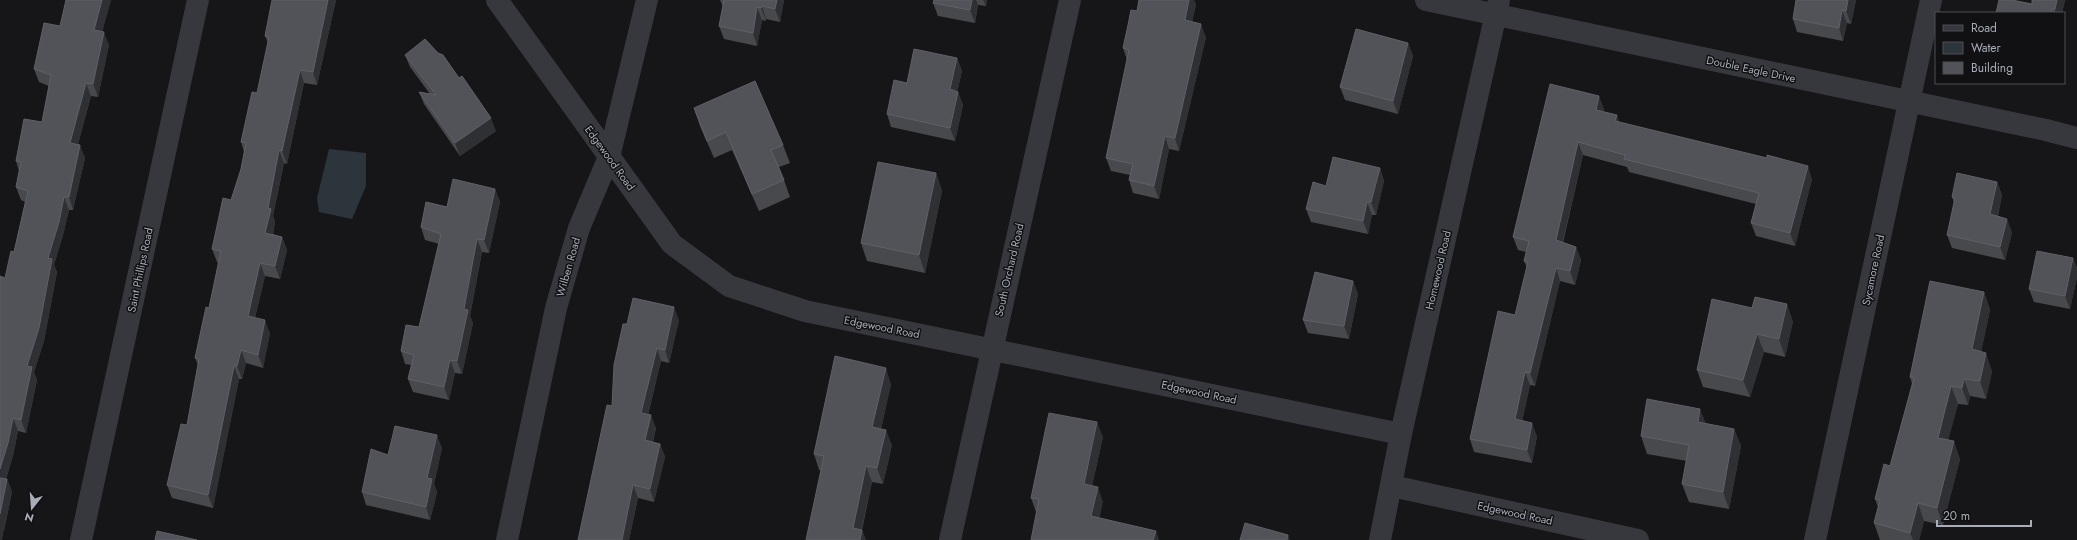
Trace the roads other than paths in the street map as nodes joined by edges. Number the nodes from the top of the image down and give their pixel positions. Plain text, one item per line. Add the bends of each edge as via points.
1 (198, 0) edge
2 (497, 0) edge
3 (647, 0) edge
4 (1070, 0) edge
5 (1426, 0) edge
6 (1931, 0) edge
7 (1498, 7) edge
8 (1909, 103) junction
9 (2077, 138) edge
10 (609, 157) junction
11 (991, 349) junction
12 (1401, 434) junction
13 (1392, 486) junction
14 (81, 540) edge
15 (507, 540) edge
16 (950, 540) edge
17 (1380, 540) edge
18 (1638, 540) edge
19 (1815, 540) edge

1 - 14 street, Saint Phillips Road
2 - 10 street, Edgewood Road
3 - 10 street, Wilben Road
4 - 11 street, South Orchard Road
5 - 7 street, Double Eagle Drive
6 - 8 street, Sycamore Road
7 - 8 street, Double Eagle Drive
7 - 12 street, Homewood Road
8 - 9 street, Double Eagle Drive
8 - 19 street, Sycamore Road
10 - 11 street, Edgewood Road via 672,244 729,286 805,311
10 - 15 street, Wilben Road via 579,228 556,308
11 - 12 street, Edgewood Road
11 - 16 street, South Orchard Road
12 - 13 street, Homewood Road
13 - 17 street, Homewood Road
13 - 18 street, Edgewood Road

